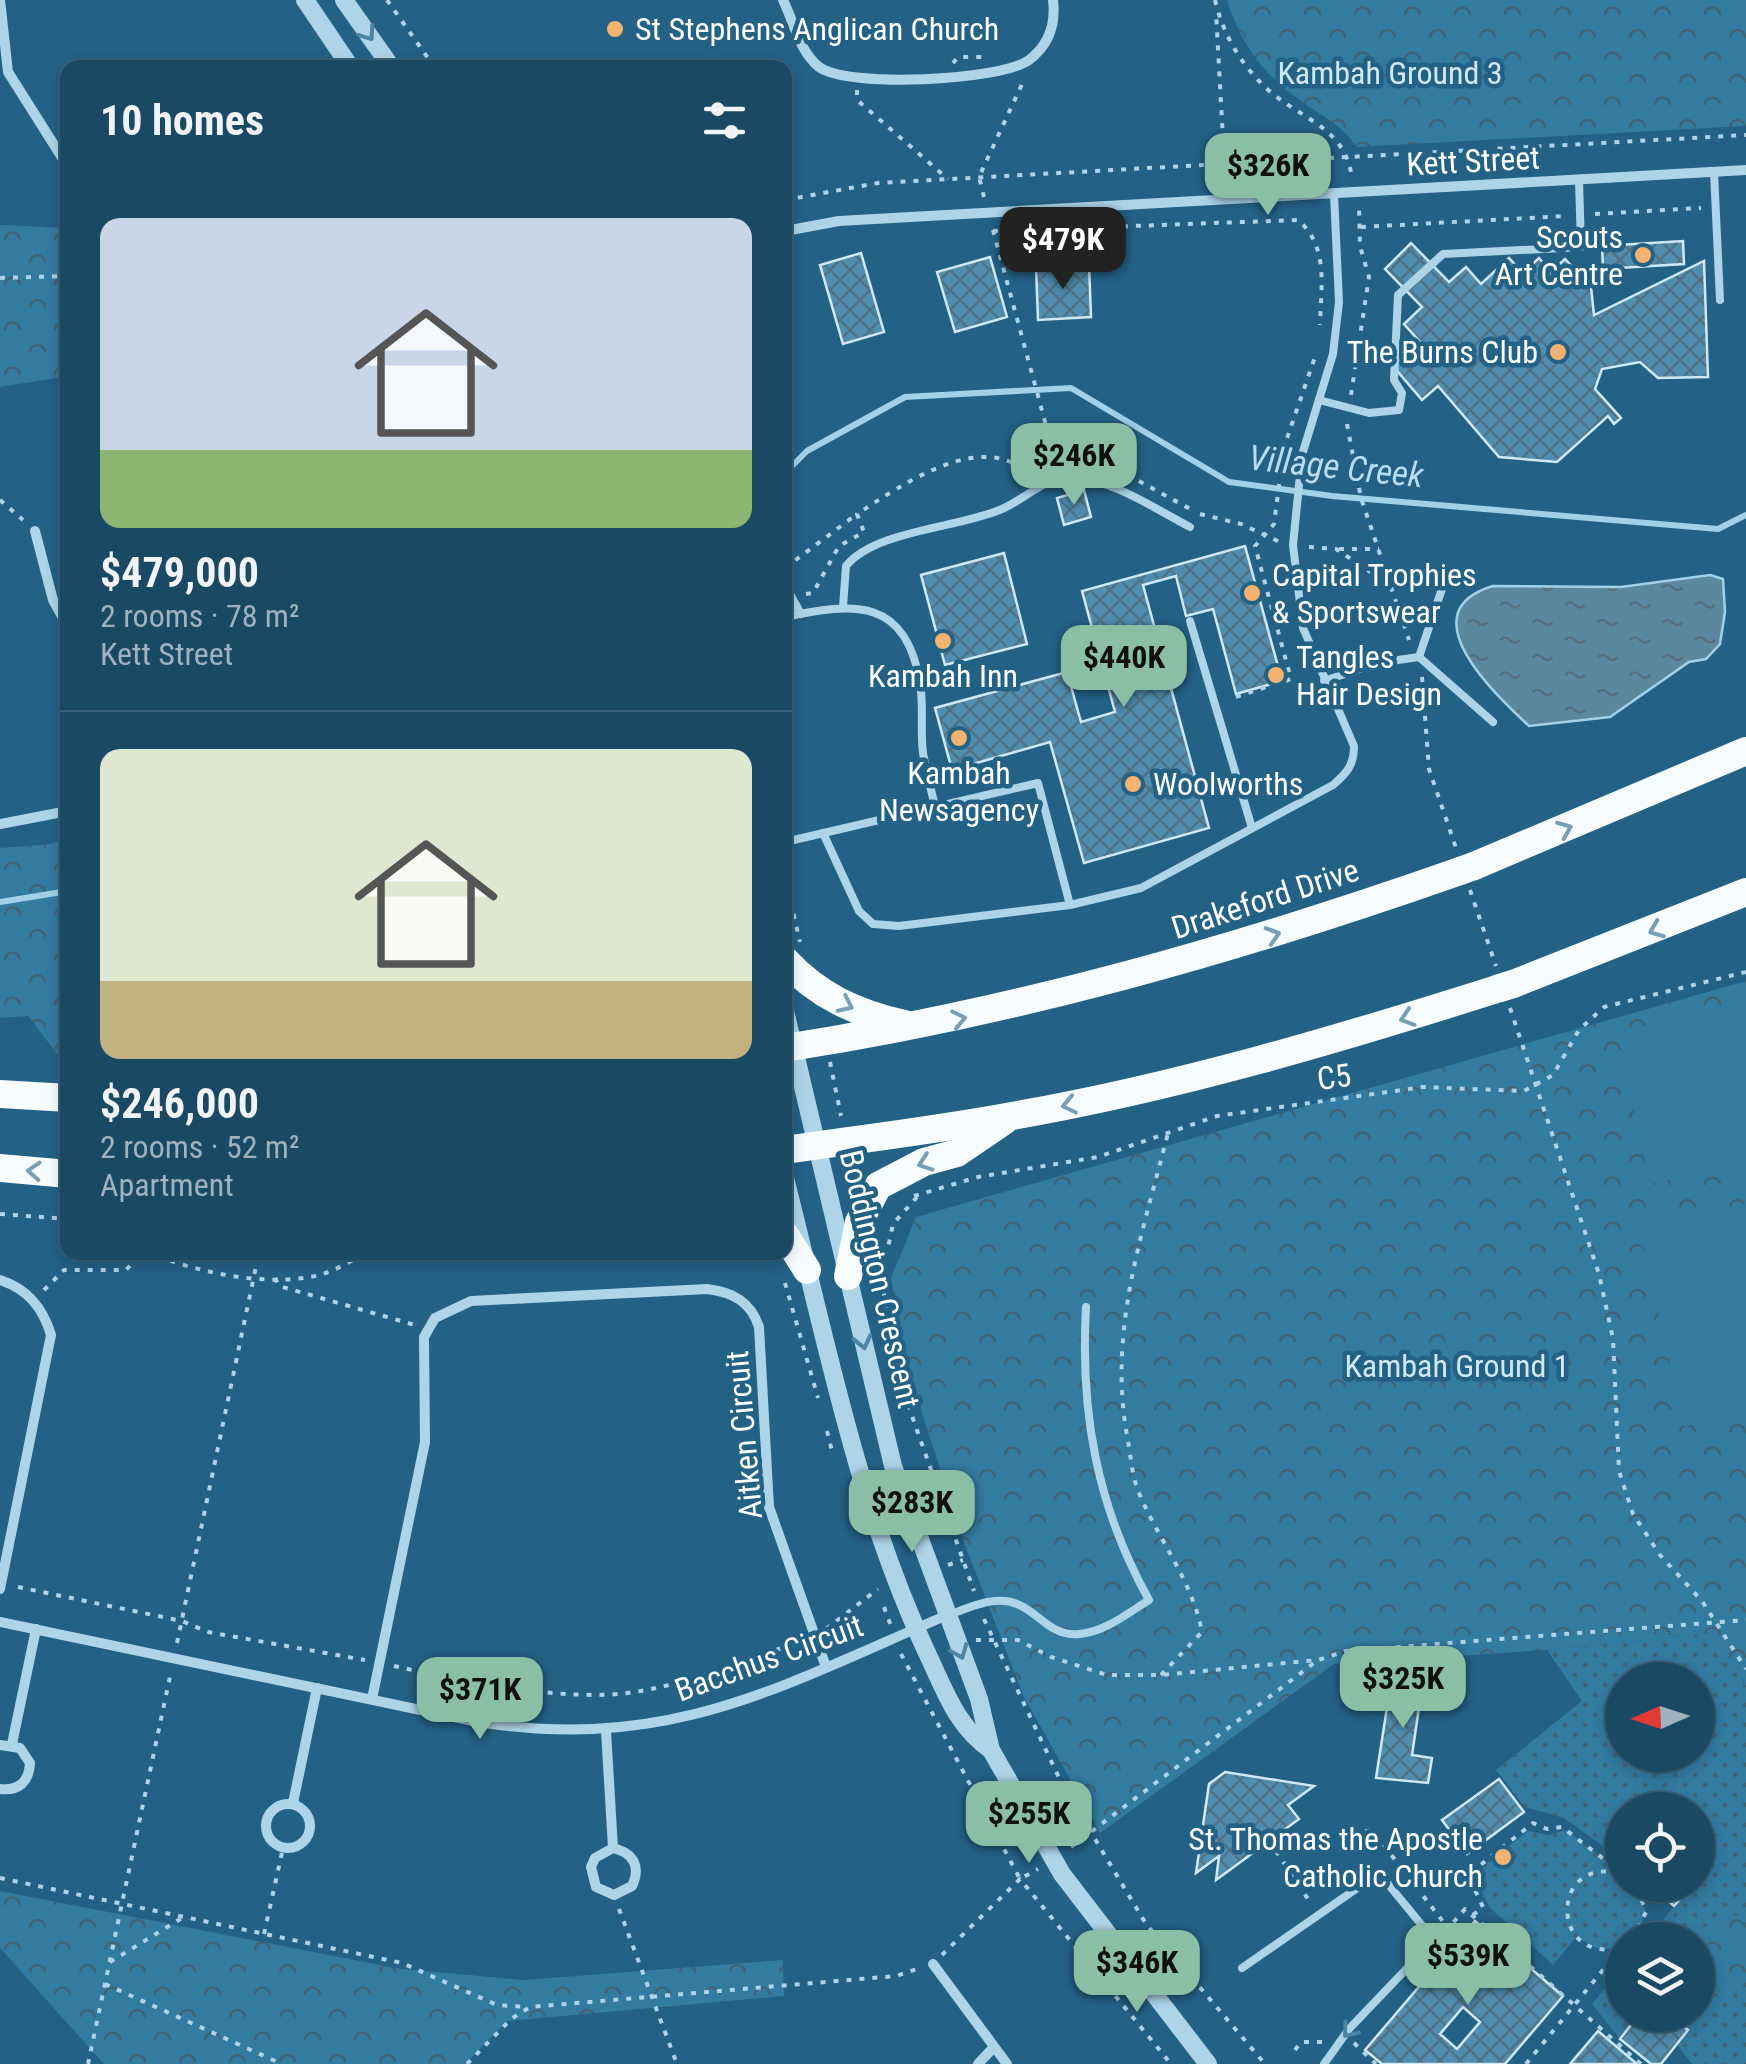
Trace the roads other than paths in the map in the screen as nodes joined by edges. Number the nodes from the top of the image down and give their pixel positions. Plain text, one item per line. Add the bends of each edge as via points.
1 (0, 0) edge
2 (305, 0) edge
3 (344, 0) edge
4 (784, 0) edge
5 (1052, 0) edge
6 (346, 60) edge
7 (386, 60) edge
8 (60, 154) edge
9 (1746, 170) edge
10 (1714, 172) junction
11 (1579, 180) junction
12 (1334, 194) junction
13 (792, 230) edge
14 (1720, 300) dead end
15 (1319, 400) junction
16 (1190, 527) dead end
17 (35, 531) road end
18 (1448, 571) dead end
19 (792, 598) edge
20 (842, 607) junction
21 (60, 613) edge
22 (801, 614) junction
23 (792, 616) edge
24 (1190, 622) dead end
25 (1417, 658) junction
26 (1324, 681) junction
27 (1493, 722) dead end
28 (1746, 751) edge
29 (936, 807) junction
30 (60, 812) edge
31 (0, 824) edge
32 (1252, 828) junction
33 (823, 833) junction
34 (792, 840) edge
35 (1746, 892) edge
36 (1070, 905) junction
37 (792, 968) edge
38 (920, 1027) junction
39 (792, 1048) edge
40 (792, 1055) edge
41 (0, 1094) edge
42 (60, 1098) edge
43 (1009, 1117) junction
44 (832, 1143) junction
45 (792, 1149) edge
46 (0, 1168) edge
47 (60, 1173) edge
48 (792, 1207) edge
49 (792, 1246) edge
50 (807, 1270) junction
51 (848, 1276) junction
52 (0, 1280) edge
53 (1086, 1307) dead end
54 (1, 1586) edge
55 (945, 1616) junction
56 (0, 1622) edge
57 (916, 1628) junction
58 (36, 1629) junction
59 (826, 1667) junction
60 (317, 1688) junction
61 (372, 1700) junction
62 (606, 1731) junction
63 (6, 1744) edge
64 (991, 1750) junction
65 (0, 1790) edge
66 (293, 1804) junction
67 (613, 1848) junction
68 (932, 1964) road end
69 (1242, 1968) dead end
70 (994, 2048) junction
71 (978, 2064) edge
72 (1006, 2064) edge
73 (1208, 2064) edge
74 (1324, 2064) edge

1 - 8 street via 8,72
2 - 6 street
3 -> 7 street
4 - 5 street via 805,53 829,72 856,80 995,73 1044,46 1053,27
9 - 10 street, Kett Street
10 - 11 street, Kett Street
10 - 14 lane
11 - 12 street, Kett Street
11 - 15 lane via 1581,247 1443,254 1398,295 1399,410 1369,413
12 - 13 street, Kett Street via 839,221
12 - 15 lane via 1339,302
15 - 26 lane via 1297,484 1293,545 1303,628
16 - 20 lane via 1109,486 1066,478 998,511 864,549 846,566
17 - 21 street
18 - 25 lane
19 - 22 lane
20 - 22 lane
20 - 29 lane via 884,616 908,640
22 - 23 lane
24 - 32 lane
25 - 26 lane
25 - 27 lane
26 - 32 lane via 1354,746 1354,761 1333,785
38 -> 28 highway, Drakeford Drive via 1161,969 1466,870
29 - 33 lane
29 - 36 lane via 1038,783
30 - 31 street
32 - 36 lane via 1141,888
33 - 34 lane
33 - 36 lane via 860,911 873,924
35 -> 43 highway via 1504,985 1251,1063
37 -> 38 highway via 810,987 869,1016
38 - 39 highway, Drakeford Drive
40 - 44 street, Boddington Crescent
41 - 42 highway
43 - 44 highway
43 -> 51 highway via 957,1153 878,1186 859,1222
44 - 45 highway
44 - 51 street, Boddington Crescent
47 -> 46 highway
48 - 50 street, Boddington Crescent
49 - 50 highway
50 - 57 street, Boddington Crescent via 859,1468
51 -> 55 street, Boddington Crescent via 893,1466
52 - 54 street via 35,1302 51,1336
53 - 55 lane via 1082,1368 1092,1458 1109,1516 1149,1600 1099,1630 1076,1635 1052,1630 1018,1604 996,1600
55 - 57 street, Bacchus Circuit
55 -> 64 street, Boddington Crescent via 979,1699
56 - 58 street, Bacchus Circuit
57 - 59 street, Bacchus Circuit
57 - 64 street, Boddington Crescent via 956,1716
58 - 60 street, Bacchus Circuit
58 - 63 street
59 - 61 street, Aitken Circuit via 770,1507 755,1314 739,1298 708,1289 471,1301 435,1318 424,1337 425,1442
59 - 62 street, Bacchus Circuit via 714,1712
60 - 61 street, Bacchus Circuit
60 - 66 street
61 - 62 street, Bacchus Circuit via 528,1730
62 - 67 street
63 - 65 street via 26,1754 30,1772 19,1787
64 - 73 street, Boddington Crescent via 1054,1861
66 - 66 street via 311,1826 302,1843 283,1848 268,1836 267,1816
67 - 67 street via 636,1866 632,1886 614,1895 596,1887 591,1867
68 - 70 street
69 -> 74 lane via 1379,1873 1434,1940
70 - 71 street
70 - 72 street

